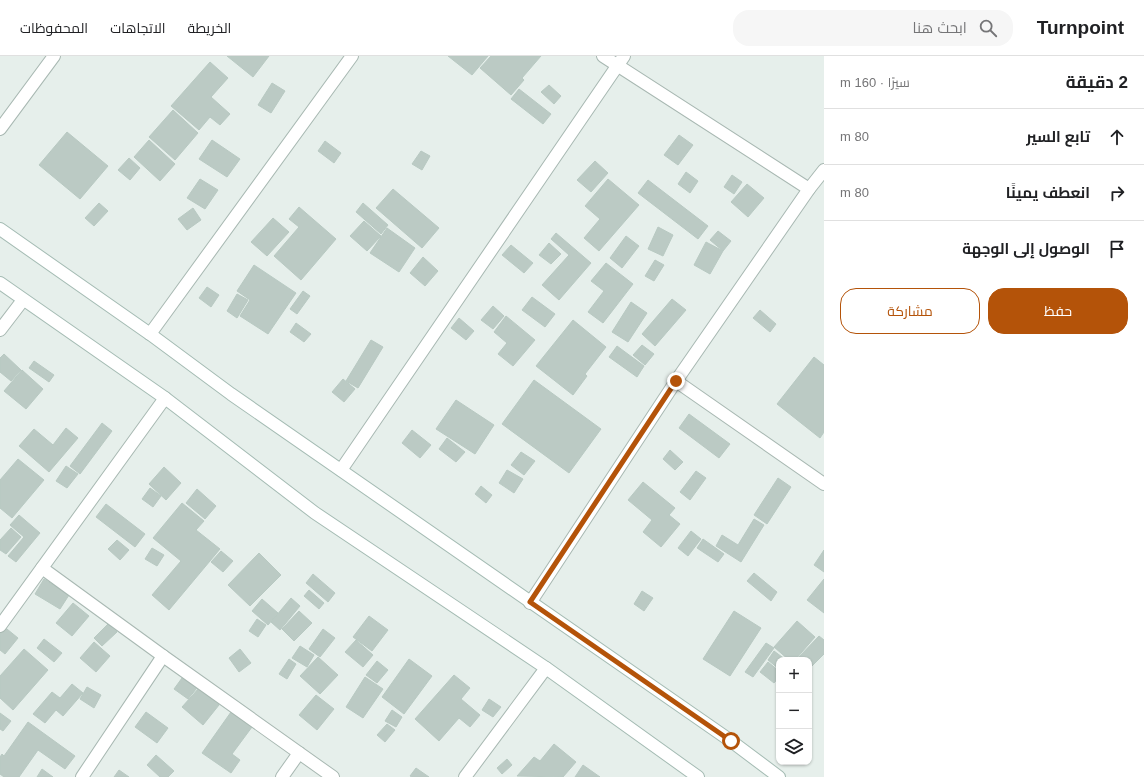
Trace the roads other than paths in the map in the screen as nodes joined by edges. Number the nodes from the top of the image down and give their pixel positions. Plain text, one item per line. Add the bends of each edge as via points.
1 (54, 56) edge
2 (352, 56) edge
3 (603, 56) edge
4 (621, 61) edge
5 (0, 129) edge
6 (824, 170) edge
7 (809, 189) junction
8 (0, 229) edge
9 (0, 283) edge
10 (23, 300) junction
11 (0, 330) edge
12 (150, 334) junction
13 (676, 381) junction
14 (165, 398) junction
15 (341, 470) junction
16 (824, 483) edge
17 (42, 568) junction
18 (530, 602) junction
19 (0, 626) edge
20 (163, 656) junction
21 (546, 668) junction
22 (299, 753) junction
23 (695, 776) edge
24 (82, 777) edge
25 (282, 777) edge
26 (333, 777) edge
27 (465, 777) edge
28 (780, 777) edge

1 - 5 street
2 - 12 street
3 - 4 street
4 - 7 street
4 - 15 street
6 - 7 street
7 - 13 street
8 - 12 street
9 - 10 street
10 - 11 street
10 - 14 street
12 - 15 street
13 - 16 street
13 - 18 street
14 - 17 street
14 - 21 street via 315,513
15 - 18 street
17 - 19 street
17 - 20 street
18 - 28 street
20 - 22 street
20 - 24 street
21 - 23 street
21 - 27 street
22 - 25 street
22 - 26 street

